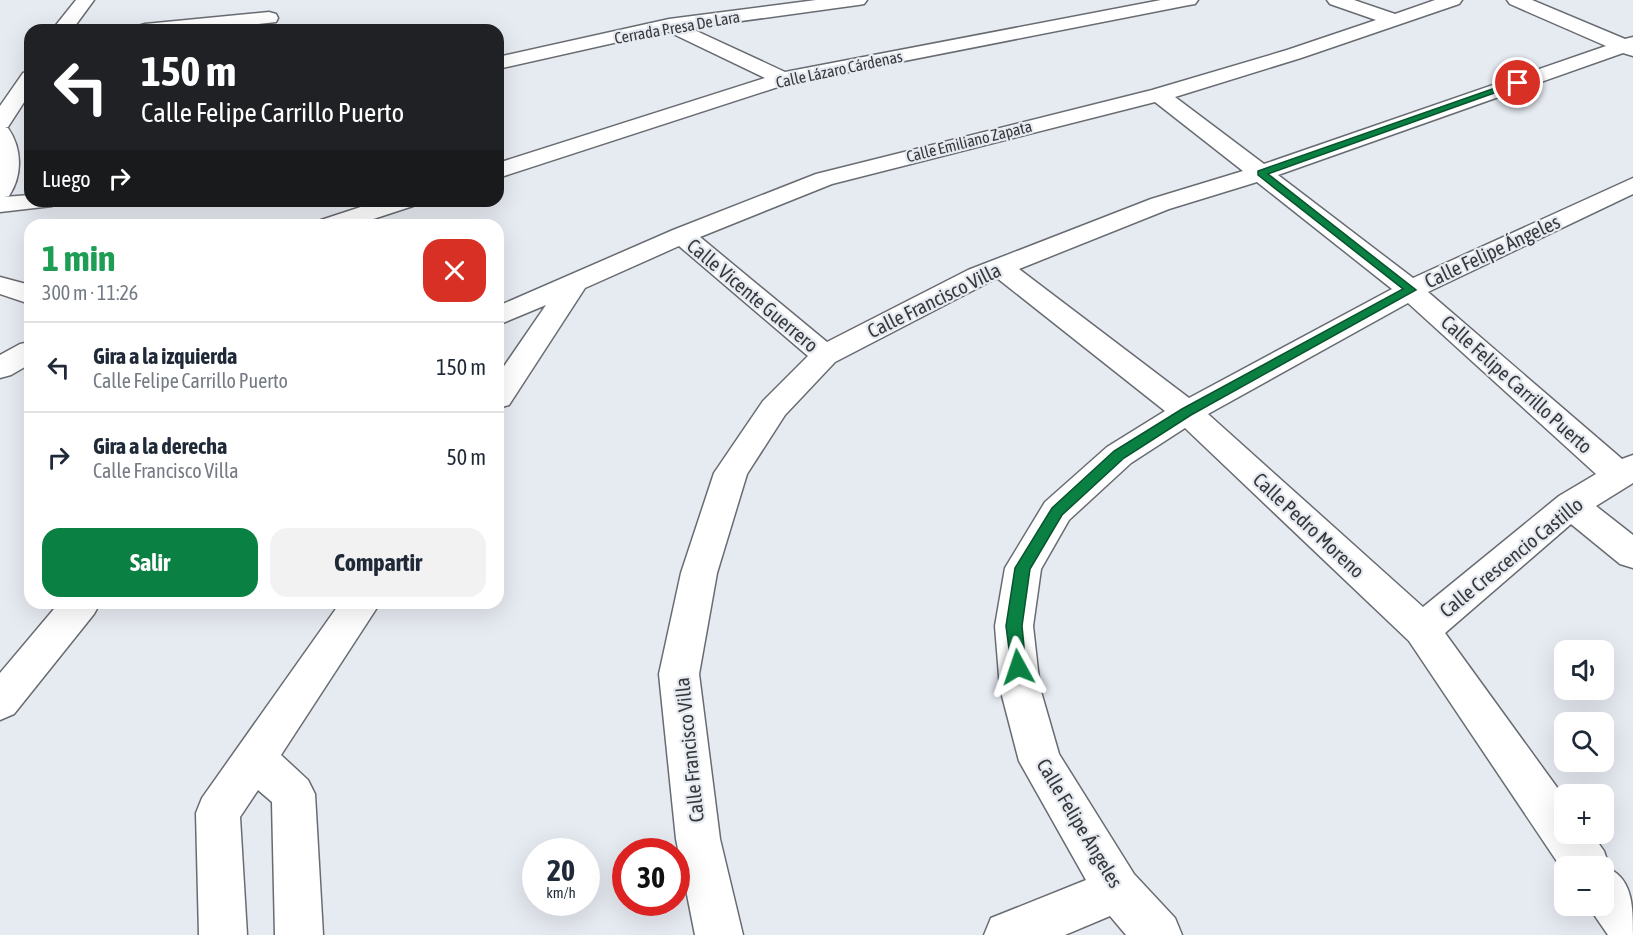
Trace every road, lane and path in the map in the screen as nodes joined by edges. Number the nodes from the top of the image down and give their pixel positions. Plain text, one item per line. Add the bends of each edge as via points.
1 (85, 0) edge
2 (858, 0) edge
3 (1188, 0) edge
4 (1336, 0) edge
5 (1453, 0) edge
6 (1516, 0) edge
7 (1126, 7) edge
8 (272, 16) edge
9 (1395, 20) junction
10 (67, 24) edge
11 (199, 24) edge
12 (669, 25) junction
13 (1630, 46) edge
14 (504, 62) edge
15 (783, 79) junction
16 (24, 86) edge
17 (1159, 95) junction
18 (0, 122) edge
19 (0, 133) edge
20 (504, 169) edge
21 (24, 170) edge
22 (1261, 173) junction
23 (3, 182) edge
24 (1633, 185) edge
25 (24, 203) edge
26 (0, 205) edge
27 (386, 207) edge
28 (348, 219) edge
29 (682, 235) junction
30 (1000, 267) junction
31 (574, 284) junction
32 (0, 285) edge
33 (1410, 290) junction
34 (24, 293) edge
35 (504, 313) edge
36 (24, 354) edge
37 (825, 355) junction
38 (0, 368) edge
39 (504, 389) edge
40 (1187, 412) junction
41 (1626, 471) edge
42 (1570, 505) junction
43 (1633, 554) edge
44 (76, 609) edge
45 (357, 609) edge
46 (1422, 630) junction
47 (0, 702) edge
48 (256, 760) junction
49 (1554, 818) edge
50 (1118, 890) junction
51 (1614, 905) edge
52 (1633, 934) edge
53 (223, 935) edge
54 (299, 935) edge
55 (719, 935) edge
56 (1008, 935) edge
57 (1158, 935) edge

1 - 10 street
2 - 12 street, Cerrada Presa De Lara
3 - 7 street, Calle Lázaro Cárdenas
4 - 9 street
5 - 9 street, Calle Emiliano Zapata
6 - 13 street
7 - 15 street, Calle Lázaro Cárdenas
8 - 11 street
9 - 17 street, Calle Emiliano Zapata
12 - 14 street, Cerrada Presa De Lara
12 - 15 street
13 - 22 street, Calle Francisco Villa
15 - 20 street, Calle Lázaro Cárdenas
16 - 18 street
17 - 22 street, Calle Felipe Carrillo Puerto
17 - 29 street, Calle Emiliano Zapata via 824,179
19 - 23 street via 8,151
21 - 23 street
22 - 30 street, Calle Francisco Villa via 1160,204
22 - 33 street, Calle Felipe Carrillo Puerto
24 - 33 street, Calle Felipe Ángeles
25 - 26 street
27 - 28 street
29 - 31 street, Calle Emiliano Zapata
29 - 37 street, Calle Vicente Guerrero
30 - 37 street, Calle Francisco Villa
30 - 40 street, Calle Pedro Moreno
31 - 35 street, Calle Emiliano Zapata
31 - 39 street
32 - 34 street
33 - 40 street, Calle Felipe Ángeles
33 - 41 street, Calle Felipe Carrillo Puerto
36 - 38 street
37 - 55 street, Calle Francisco Villa via 774,408 731,473 699,573 679,674 698,839
40 - 46 street, Calle Pedro Moreno
40 - 50 street, Calle Felipe Ángeles via 1119,455 1057,511 1023,568 1014,626 1020,688 1040,761
41 - 42 street, Calle Crescencio Castillo
42 - 43 street
42 - 46 street, Calle Crescencio Castillo
44 - 47 street
45 - 48 street
46 - 49 street, Calle Pedro Moreno
48 - 53 street via 218,813
48 - 54 street via 293,794
50 - 56 street
50 - 57 street, Calle Felipe Ángeles
51 - 52 street

